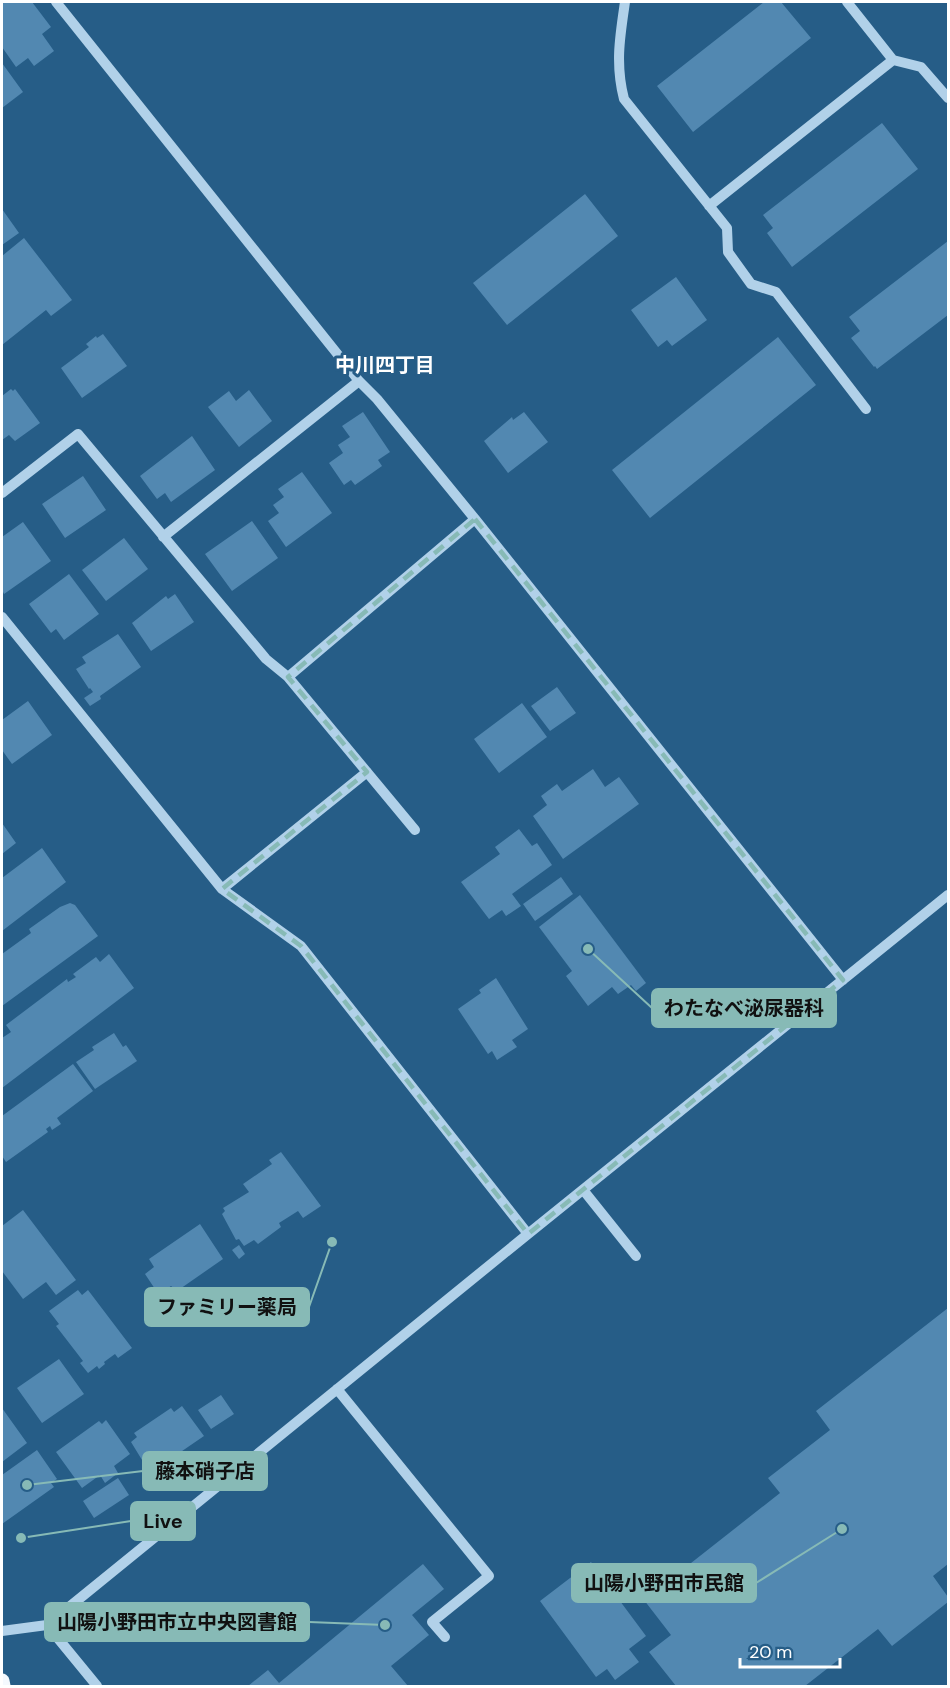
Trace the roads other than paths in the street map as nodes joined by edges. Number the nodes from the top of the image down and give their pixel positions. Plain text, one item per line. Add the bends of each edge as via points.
1 (56, 2) edge
2 (625, 2) edge
3 (847, 2) edge
4 (893, 60) junction
5 (948, 98) edge
6 (709, 206) junction
7 (359, 381) junction
8 (866, 410) dead end
9 (2, 493) edge
10 (476, 519) junction
11 (163, 537) junction
12 (2, 617) edge
13 (288, 676) junction
14 (367, 772) junction
15 (415, 830) dead end
16 (222, 889) junction
17 (948, 895) edge
18 (843, 980) junction
19 (584, 1191) junction
20 (528, 1234) junction
21 (636, 1256) dead end
22 (337, 1389) junction
23 (47, 1625) junction
24 (2, 1631) edge
25 (445, 1638) dead end
26 (2, 1681) edge
27 (3, 1686) edge
28 (97, 1686) edge

1 - 7 street
2 - 6 street via 617,60 624,99
3 - 4 street
4 - 5 street via 921,67
4 - 6 street
6 - 8 street via 727,228 728,252 751,284 776,292
7 - 10 street
7 - 11 street
9 - 11 street via 78,434
10 - 13 street
10 - 18 street
11 - 13 street via 266,659
12 - 16 street
13 - 14 street
14 - 15 street
14 - 16 street
16 - 20 street via 301,945
17 - 18 street
18 - 19 street
19 - 20 street
19 - 21 street
20 - 22 street
22 - 23 street
22 - 25 street via 489,1576 432,1622
23 - 24 street
23 - 28 street
26 - 27 main road

